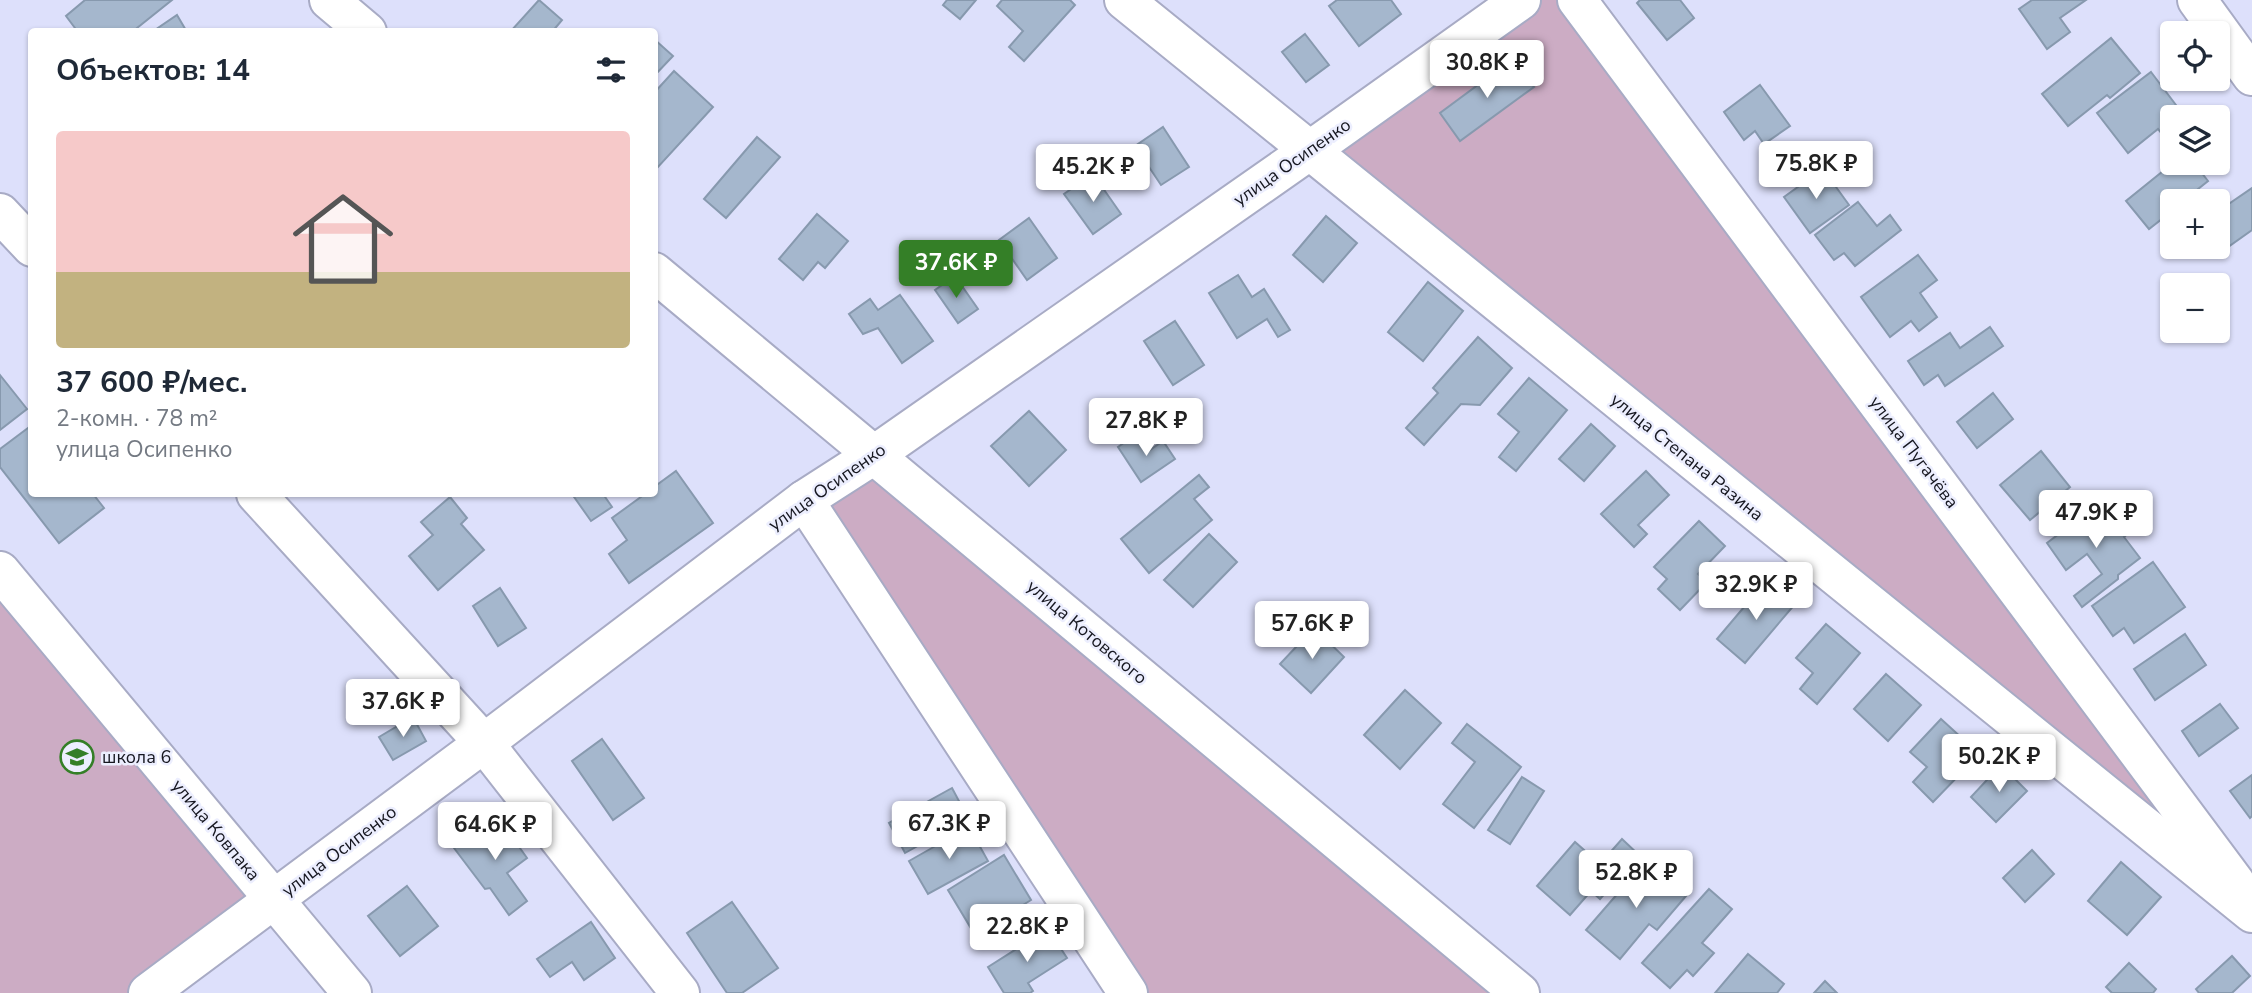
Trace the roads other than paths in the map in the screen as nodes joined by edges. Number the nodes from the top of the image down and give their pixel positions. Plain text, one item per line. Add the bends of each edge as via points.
1 (329, 0) edge
2 (1124, 0) edge
3 (1521, 0) edge
4 (1577, 0) edge
5 (2197, 0) edge
6 (362, 28) edge
7 (2252, 76) edge
8 (1309, 151) junction
9 (0, 213) edge
10 (28, 243) edge
11 (658, 275) edge
12 (874, 454) junction
13 (259, 497) edge
14 (804, 500) junction
15 (0, 571) edge
16 (484, 743) junction
17 (274, 900) junction
18 (2252, 904) edge
19 (2252, 913) edge
20 (148, 993) edge
21 (352, 993) edge
22 (680, 993) edge
23 (1128, 993) edge
24 (1520, 993) edge

1 - 6 street
2 - 8 street, улица Степана Разина
3 - 8 street, улица Осипенко
4 - 18 street, улица Пугачёва
5 - 7 street
8 - 12 street, улица Осипенко
8 - 19 street, улица Степана Разина
9 - 10 street
11 - 12 street, улица Котовского
12 - 14 street, улица Осипенко
12 - 24 street, улица Котовского
13 - 16 street
14 - 16 street, улица Осипенко
14 - 23 street
15 - 17 street, улица Ковпака
16 - 17 street, улица Осипенко
16 - 22 street
17 - 20 street, улица Осипенко
17 - 21 street, улица Ковпака

